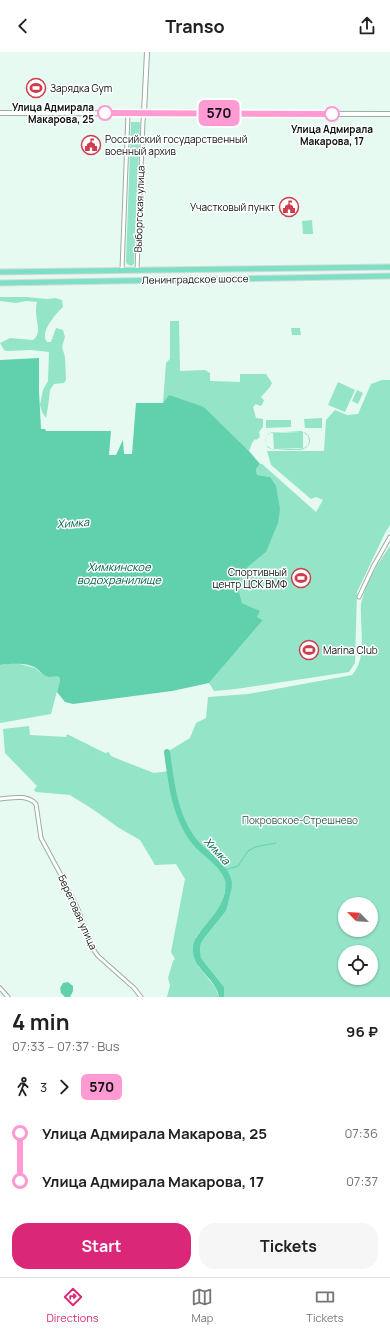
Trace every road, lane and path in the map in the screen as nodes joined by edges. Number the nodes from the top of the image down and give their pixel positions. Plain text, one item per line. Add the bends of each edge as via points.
1 (147, 52) edge
2 (0, 113) edge
3 (144, 113) junction
4 (128, 114) junction
5 (390, 114) edge
6 (390, 267) edge
7 (122, 270) junction
8 (137, 270) junction
9 (0, 272) edge
10 (390, 276) edge
11 (0, 283) edge
12 (390, 537) edge
13 (359, 597) dead end
14 (0, 799) edge
15 (0, 988) edge
16 (8, 997) edge
17 (141, 997) edge

1 - 3 street, Выборгская улица
2 - 4 street
3 - 4 street
3 - 5 street
3 - 8 street, Выборгская улица
4 - 7 street, Выборгская улица
6 - 8 main road, Ленинградское шоссе
7 - 8 main road, Ленинградское шоссе
7 - 9 main road, Ленинградское шоссе
10 - 11 main road, Ленинградское шоссе
12 - 13 street
14 - 17 street, Береговая улица via 24,797 36,804 41,838 65,883 93,949
15 - 16 street

